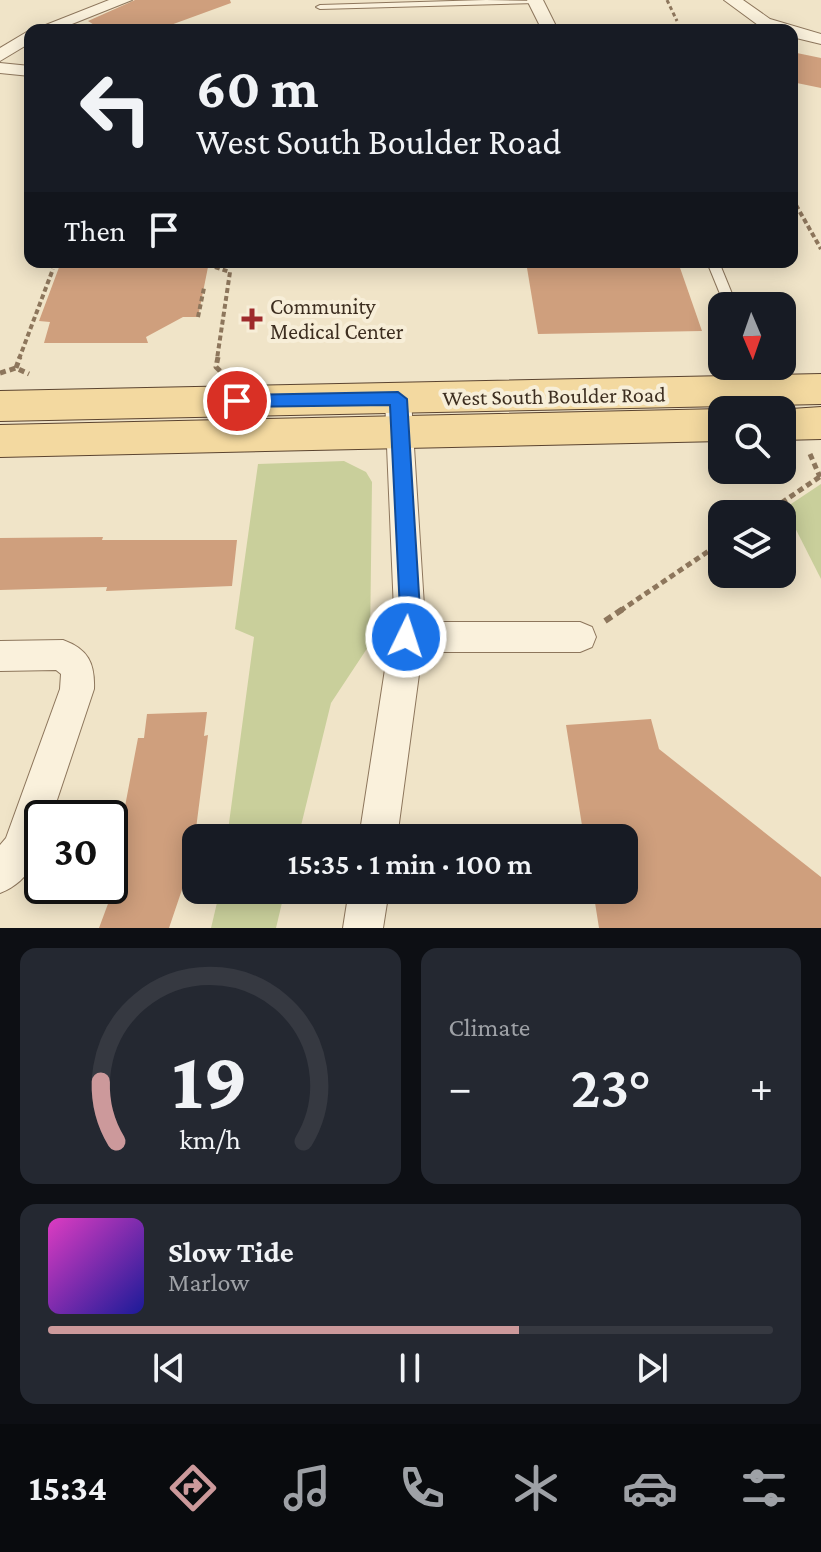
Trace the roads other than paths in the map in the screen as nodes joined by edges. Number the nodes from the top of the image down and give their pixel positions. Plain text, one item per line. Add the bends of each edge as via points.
1 (124, 0) edge
2 (732, 0) edge
3 (535, 1) edge
4 (398, 3) edge
5 (320, 7) dead end
6 (58, 24) edge
7 (547, 24) edge
8 (770, 24) edge
9 (798, 33) edge
10 (24, 39) edge
11 (821, 39) edge
12 (0, 56) edge
13 (0, 68) edge
14 (24, 70) edge
15 (715, 268) edge
16 (725, 292) edge
17 (821, 389) edge
18 (0, 406) edge
19 (400, 415) junction
20 (821, 423) edge
21 (796, 424) edge
22 (708, 425) edge
23 (0, 441) edge
24 (406, 637) junction
25 (580, 637) road end
26 (0, 656) edge
27 (380, 824) edge
28 (0, 874) edge
29 (367, 904) edge
30 (363, 928) edge

1 - 6 street
2 - 8 street
3 - 4 lane
3 - 7 street
4 - 5 lane
9 - 11 street
10 - 12 street
13 - 14 street
15 - 16 lane
17 - 19 main road, West South Boulder Road
18 - 19 main road, West South Boulder Road
19 - 22 main road, West South Boulder Road
19 - 23 main road, West South Boulder Road
19 - 24 street via 410,611
20 - 21 main road
24 - 25 street
24 - 27 street
26 - 28 street via 63,655 78,668 77,689 21,850
29 - 30 street

